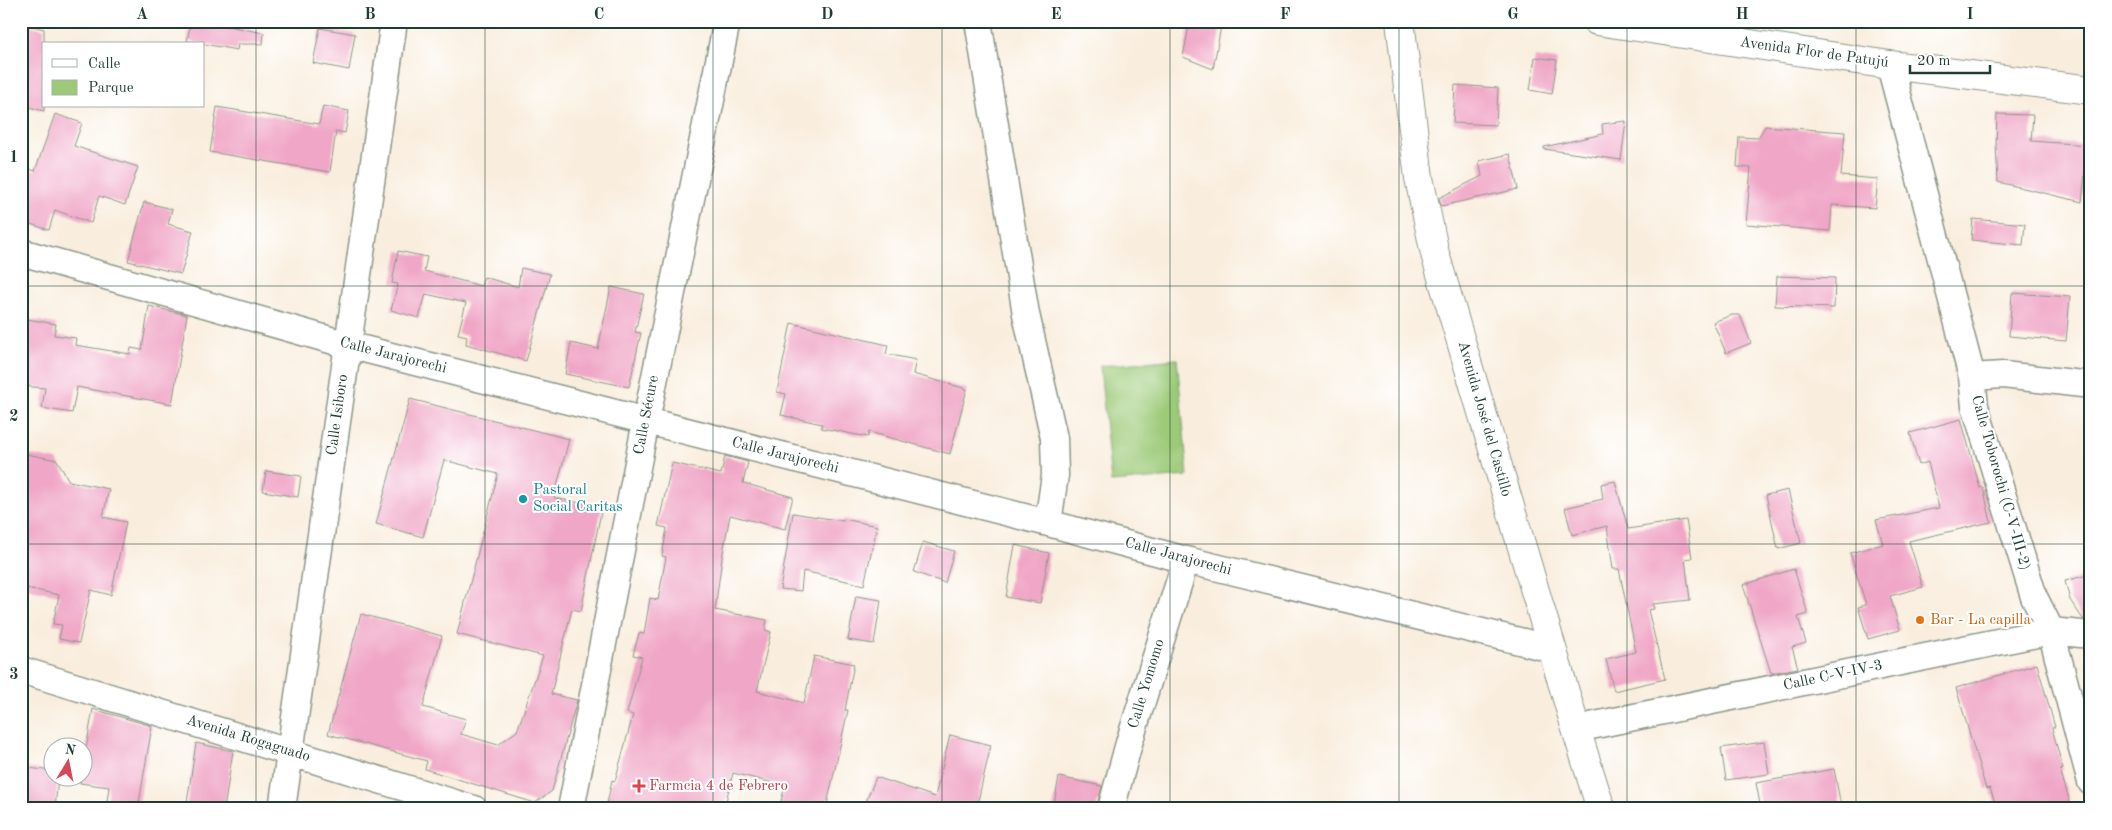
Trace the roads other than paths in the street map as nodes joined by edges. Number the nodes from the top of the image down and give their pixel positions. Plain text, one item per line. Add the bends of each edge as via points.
1 (394, 21) edge
2 (727, 21) edge
3 (978, 21) edge
4 (1400, 21) edge
5 (1597, 21) edge
6 (1890, 65) junction
7 (2091, 90) edge
8 (21, 252) edge
9 (348, 345) junction
10 (1972, 377) junction
11 (2091, 385) edge
12 (646, 421) junction
13 (1048, 522) junction
14 (1186, 560) junction
15 (2051, 631) junction
16 (2091, 635) edge
17 (1552, 649) junction
18 (21, 670) edge
19 (1576, 729) junction
20 (290, 752) junction
21 (2091, 782) edge
22 (282, 809) edge
23 (474, 809) edge
24 (571, 809) edge
25 (1111, 809) edge
26 (1601, 809) edge

1 - 9 street, Calle Isiboro
2 - 12 street, Calle Sécure
3 - 13 street via 1026,314 1054,438 1055,475
4 - 17 main road, Avenida José del Castillo via 1418,178 1436,254
5 - 6 main road, Avenida Flor de Patujú
6 - 7 main road, Avenida Flor de Patujú
6 - 10 street, Calle Toborochi (C-V-III-2)
8 - 9 street, Calle Jarajorechi
9 - 12 street, Calle Jarajorechi
9 - 20 street, Calle Isiboro
10 - 11 street via 2003,375
10 - 15 street, Calle Toborochi (C-V-III-2) via 1975,406 2034,597
12 - 13 street, Calle Jarajorechi
12 - 24 street, Calle Sécure
13 - 14 street, Calle Jarajorechi
14 - 17 street, Calle Jarajorechi
14 - 25 street, Calle Yomomo
15 - 16 street, Calle C-V-IV-3
15 - 19 street, Calle C-V-IV-3
15 - 21 street, Calle Toborochi (C-V-III-2)
17 - 19 main road, Avenida José del Castillo
18 - 20 street, Avenida Rogaguado
19 - 26 main road, Avenida José del Castillo
20 - 22 street, Calle Isiboro
20 - 23 street, Avenida Rogaguado

